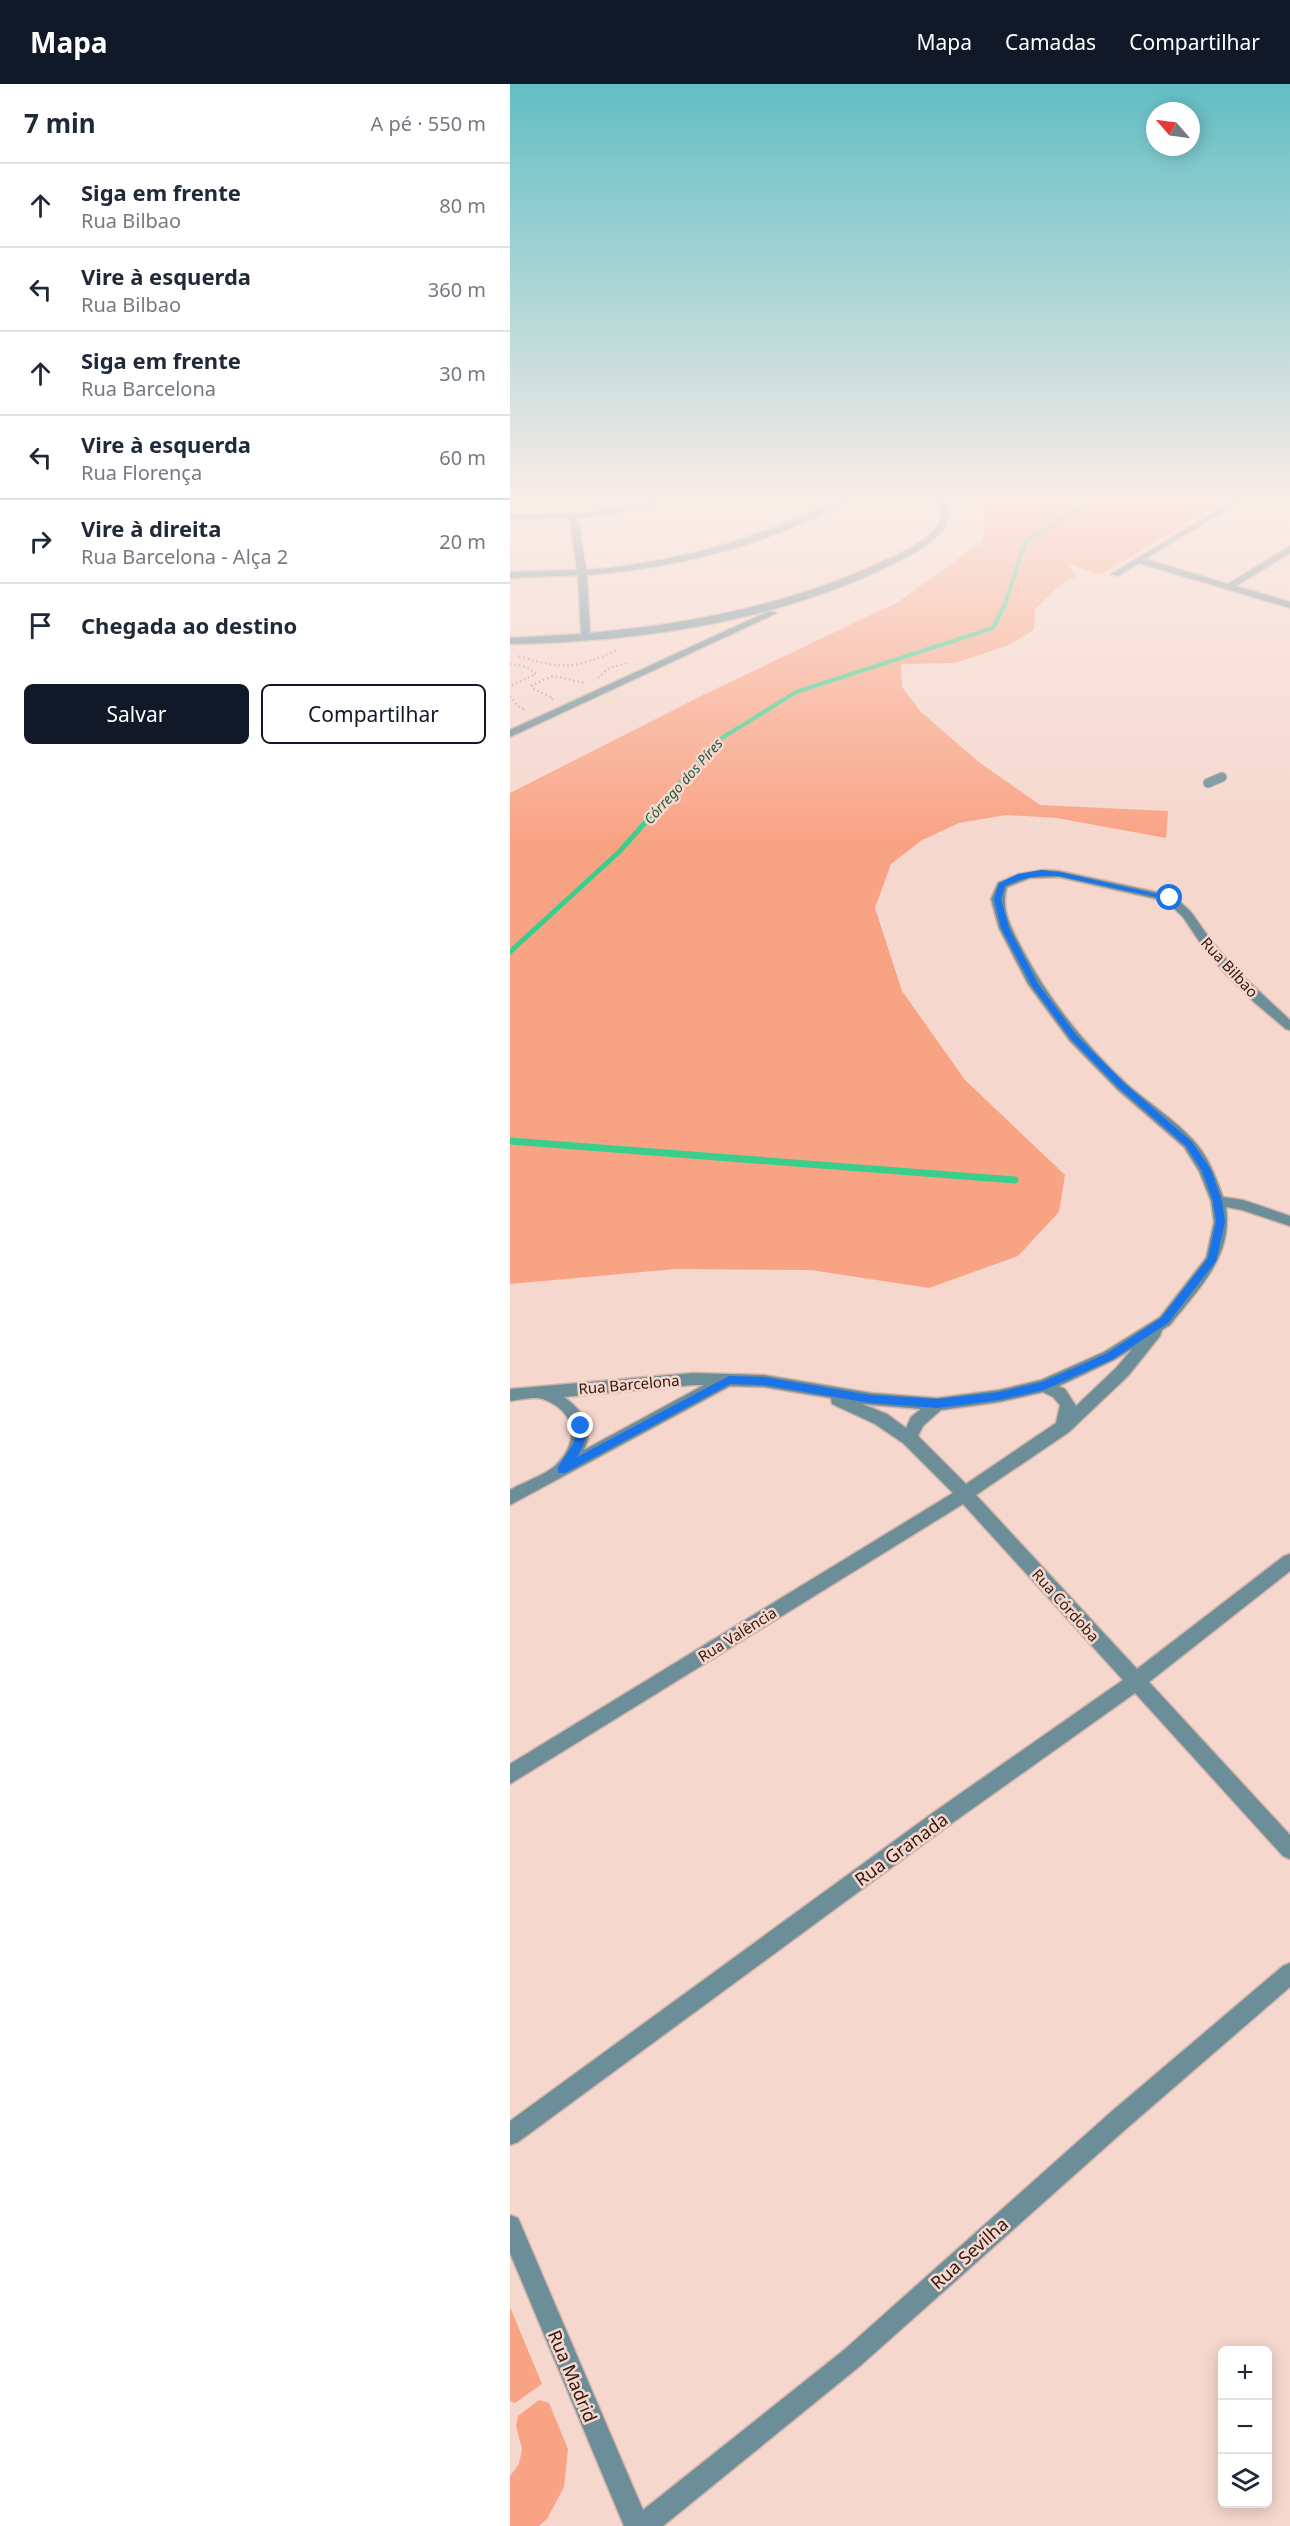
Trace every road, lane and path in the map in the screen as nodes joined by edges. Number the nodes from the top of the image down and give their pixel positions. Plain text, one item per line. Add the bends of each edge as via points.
1 (584, 611) edge
2 (753, 611) edge
3 (780, 611) edge
4 (673, 627) junction
5 (586, 637) junction
6 (510, 641) edge
7 (698, 647) junction
8 (624, 648) dead end
9 (517, 655) dead end
10 (635, 660) dead end
11 (510, 664) edge
12 (510, 686) edge
13 (510, 696) edge
14 (545, 704) dead end
15 (534, 708) dead end
16 (512, 731) edge
17 (1222, 777) dead end
18 (1208, 783) dead end
19 (1290, 1026) edge
20 (1218, 1201) junction
21 (1290, 1221) edge
22 (1165, 1321) junction
23 (729, 1380) junction
24 (1044, 1386) junction
25 (819, 1391) junction
26 (542, 1392) junction
27 (510, 1395) edge
28 (938, 1404) junction
29 (1063, 1426) junction
30 (909, 1438) junction
31 (562, 1470) junction
32 (965, 1494) junction
33 (510, 1497) edge
34 (1290, 1561) edge
35 (1136, 1681) junction
36 (510, 1775) edge
37 (1290, 1850) edge
38 (1290, 1973) edge
39 (510, 2134) edge
40 (510, 2226) edge
41 (637, 2526) edge
42 (643, 2526) edge

1 - 5 street
2 - 4 street
3 - 7 street
4 - 5 street
4 - 7 street via 693,634
5 - 6 street
7 - 16 street
8 - 9 path via 565,667
10 - 14 path via 609,668 594,681 582,683 562,675 539,681 532,688 553,698
11 - 12 path via 527,667 536,674
13 - 15 path via 522,710
17 - 18 lane
19 - 20 street, Rua Bilbao via 1210,948 1182,905 1170,898 1059,874 1020,876 1002,885 997,899 1005,928 1034,984 1074,1038 1189,1144 1206,1170
20 - 21 street
20 - 22 street, Rua Bilbao via 1221,1222 1213,1259
22 - 24 street, Rua Bilbao via 1109,1356
22 - 29 street, Rua Valência via 1122,1372
23 - 25 street, Rua Barcelona via 764,1381
23 - 26 street, Rua Barcelona via 693,1379
23 - 31 street
24 - 28 street, Rua Bilbao
24 - 29 street via 1059,1393 1068,1404
25 - 28 street, Rua Bilbao
25 - 30 street, Rua Córdoba via 881,1419
26 - 27 street, Rua Barcelona
26 - 31 street via 567,1406 581,1426 580,1444
28 - 30 street via 917,1422
29 - 32 street, Rua Valência
30 - 32 street, Rua Córdoba
31 - 33 street
32 - 35 street, Rua Córdoba
32 - 36 street, Rua Valência
34 - 35 street, Rua Granada
35 - 37 street, Rua Córdoba
35 - 39 street, Rua Granada
38 - 42 street, Rua Sevilha via 852,2358
40 - 41 street, Rua Madrid

